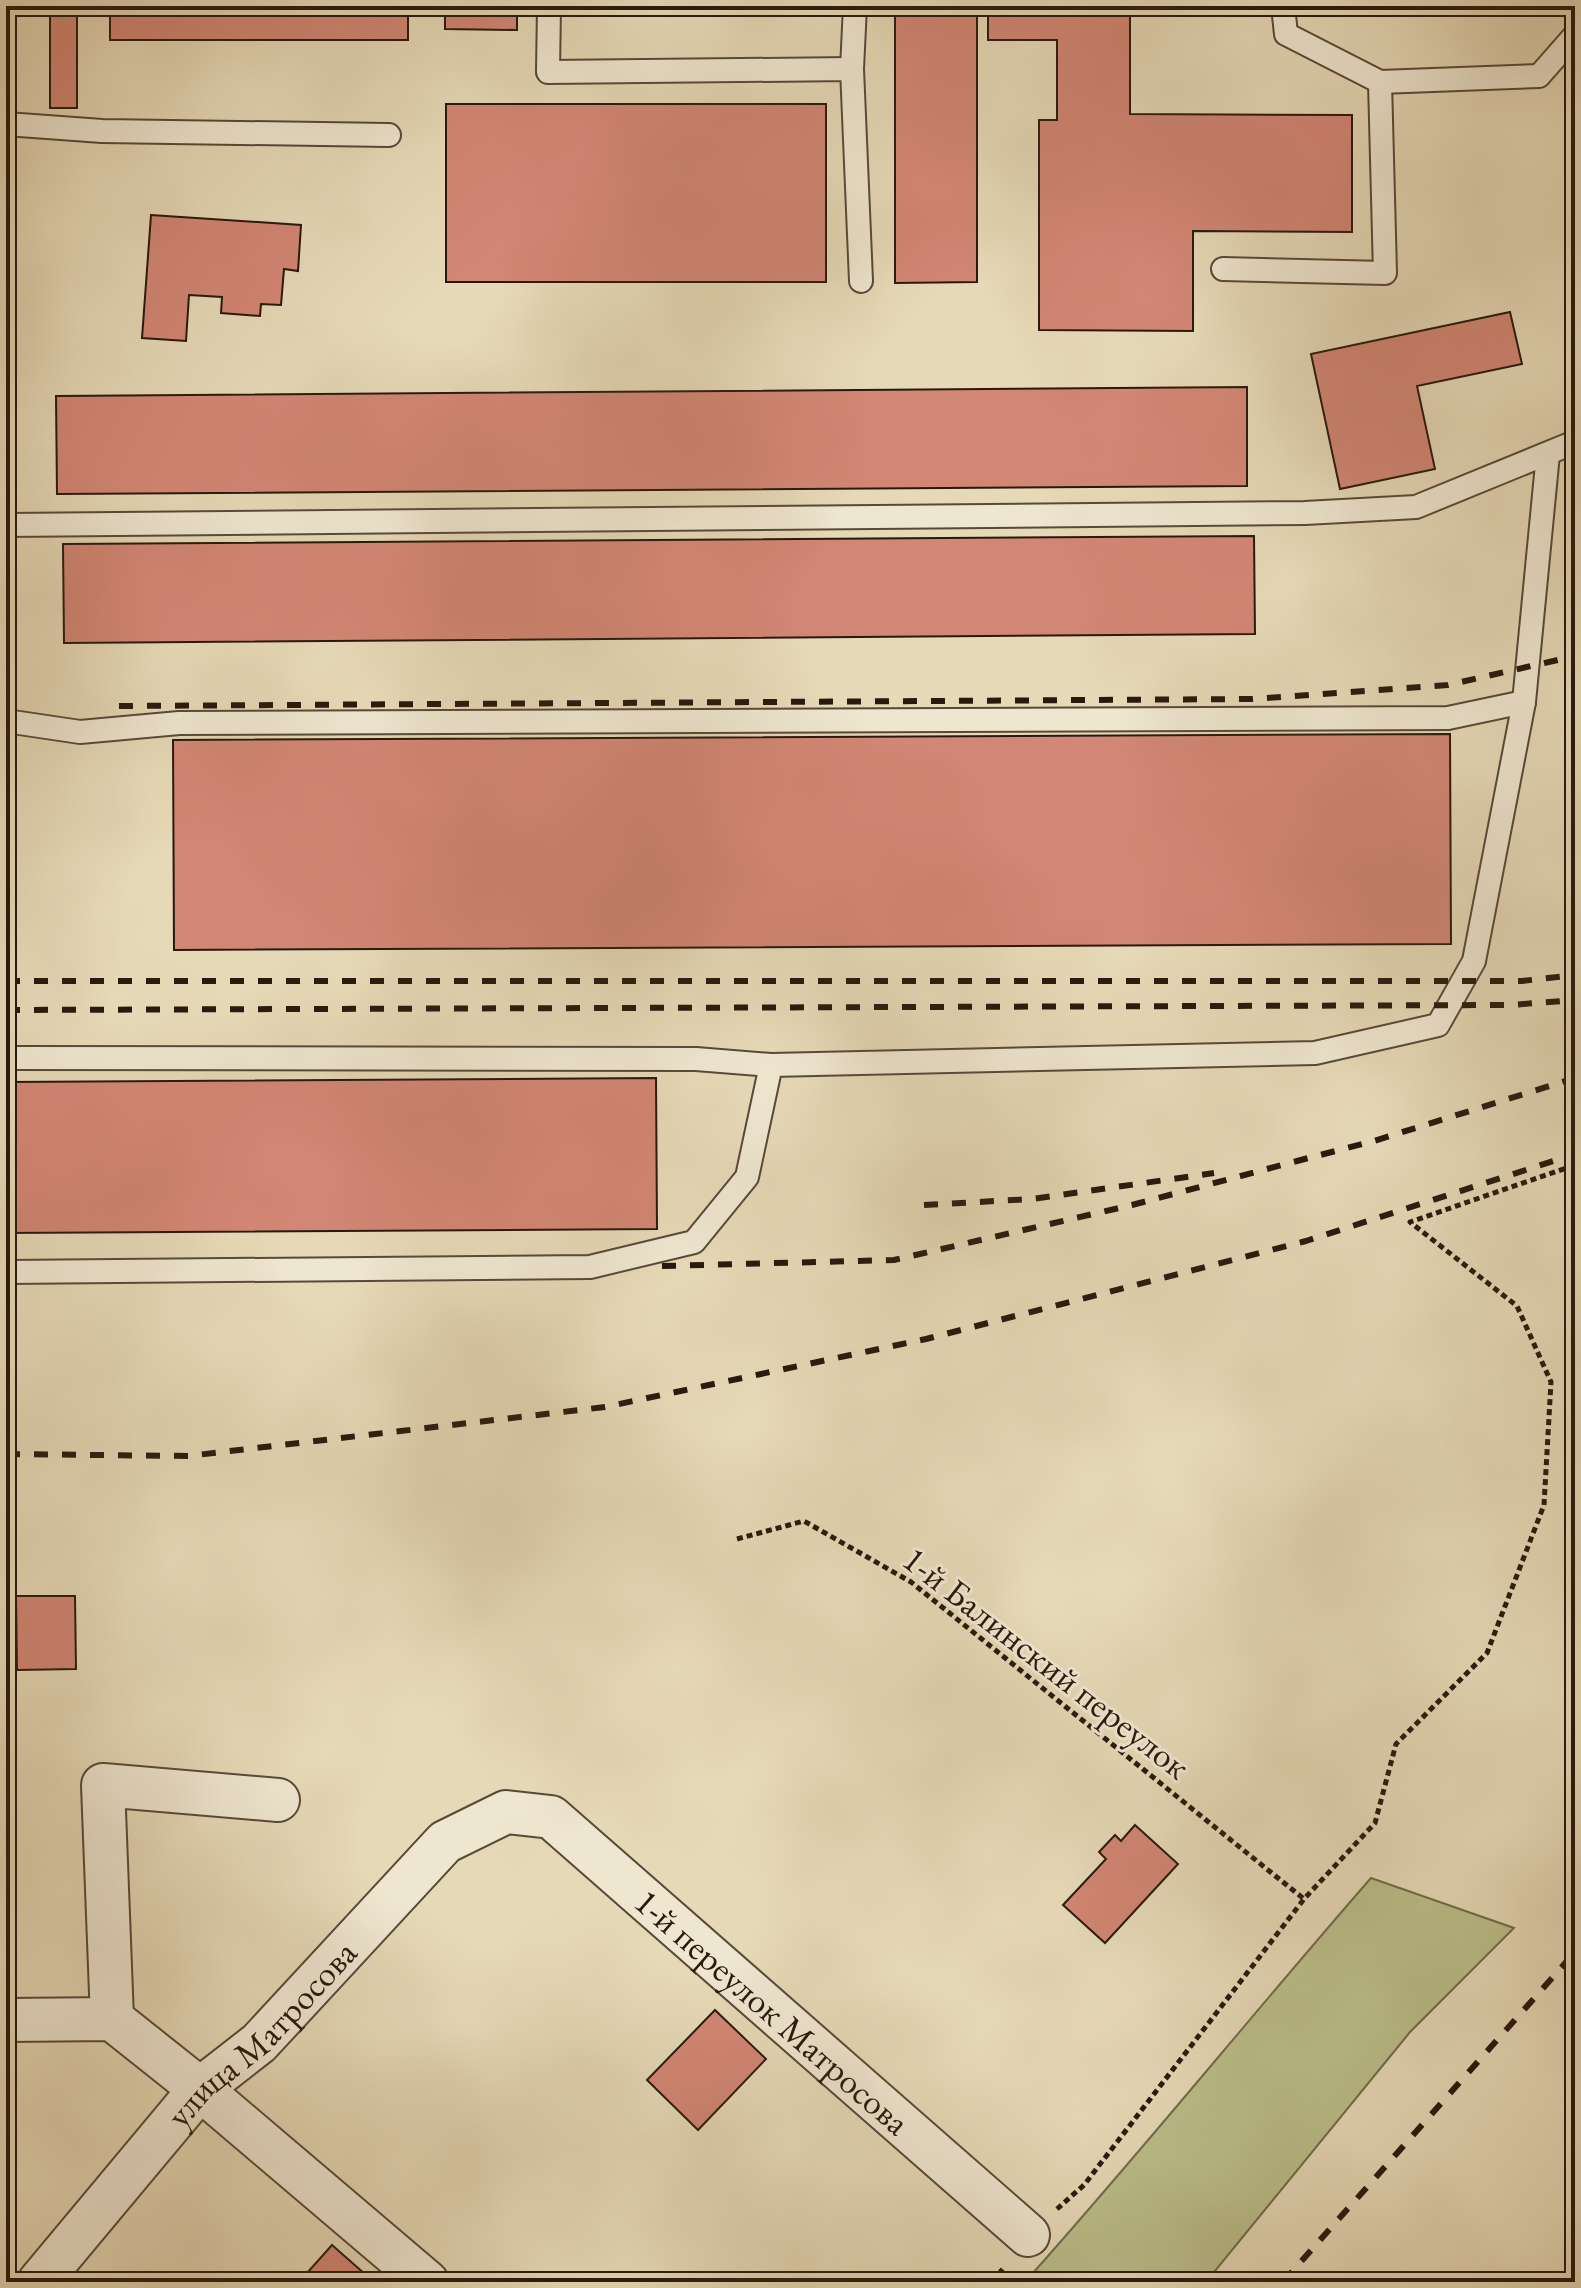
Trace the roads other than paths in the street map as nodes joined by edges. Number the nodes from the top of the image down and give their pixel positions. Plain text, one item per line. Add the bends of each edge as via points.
1 (549, 6) edge
2 (855, 6) edge
3 (1283, 6) edge
4 (1575, 35) edge
5 (852, 69) junction
6 (1380, 82) junction
7 (6, 124) edge
8 (389, 135) dead end
9 (1223, 269) dead end
10 (861, 281) dead end
11 (1575, 442) edge
12 (1548, 454) junction
13 (6, 525) edge
14 (1524, 702) junction
15 (6, 721) edge
16 (6, 1058) edge
17 (771, 1065) junction
18 (6, 1272) edge
19 (278, 1800) dead end
20 (506, 1812) joint
21 (112, 2019) junction
22 (6, 2020) edge
23 (200, 2089) junction
24 (1028, 2235) road end
25 (39, 2282) edge
26 (427, 2282) edge

1 - 5 lane via 548,72
2 - 5 lane
3 - 6 lane via 1286,34
4 - 6 lane via 1539,76
5 - 10 lane
6 - 9 lane via 1385,273
7 - 8 lane via 102,131
11 - 12 lane
12 - 13 lane via 1416,507 1305,513
12 - 14 lane
14 - 15 lane via 1448,718 179,723 80,732
14 - 17 lane via 1474,961 1438,1025 1315,1053
16 - 17 lane via 696,1059
17 - 18 lane via 747,1177 694,1242 590,1267
19 - 21 street via 103,1785
20 - 23 street, улица Матросова via 445,1842 259,2043
20 - 24 street, 1-й переулок Матросова via 551,1817
21 - 22 street
21 - 23 street
23 - 25 street, улица Матросова
23 - 26 street

